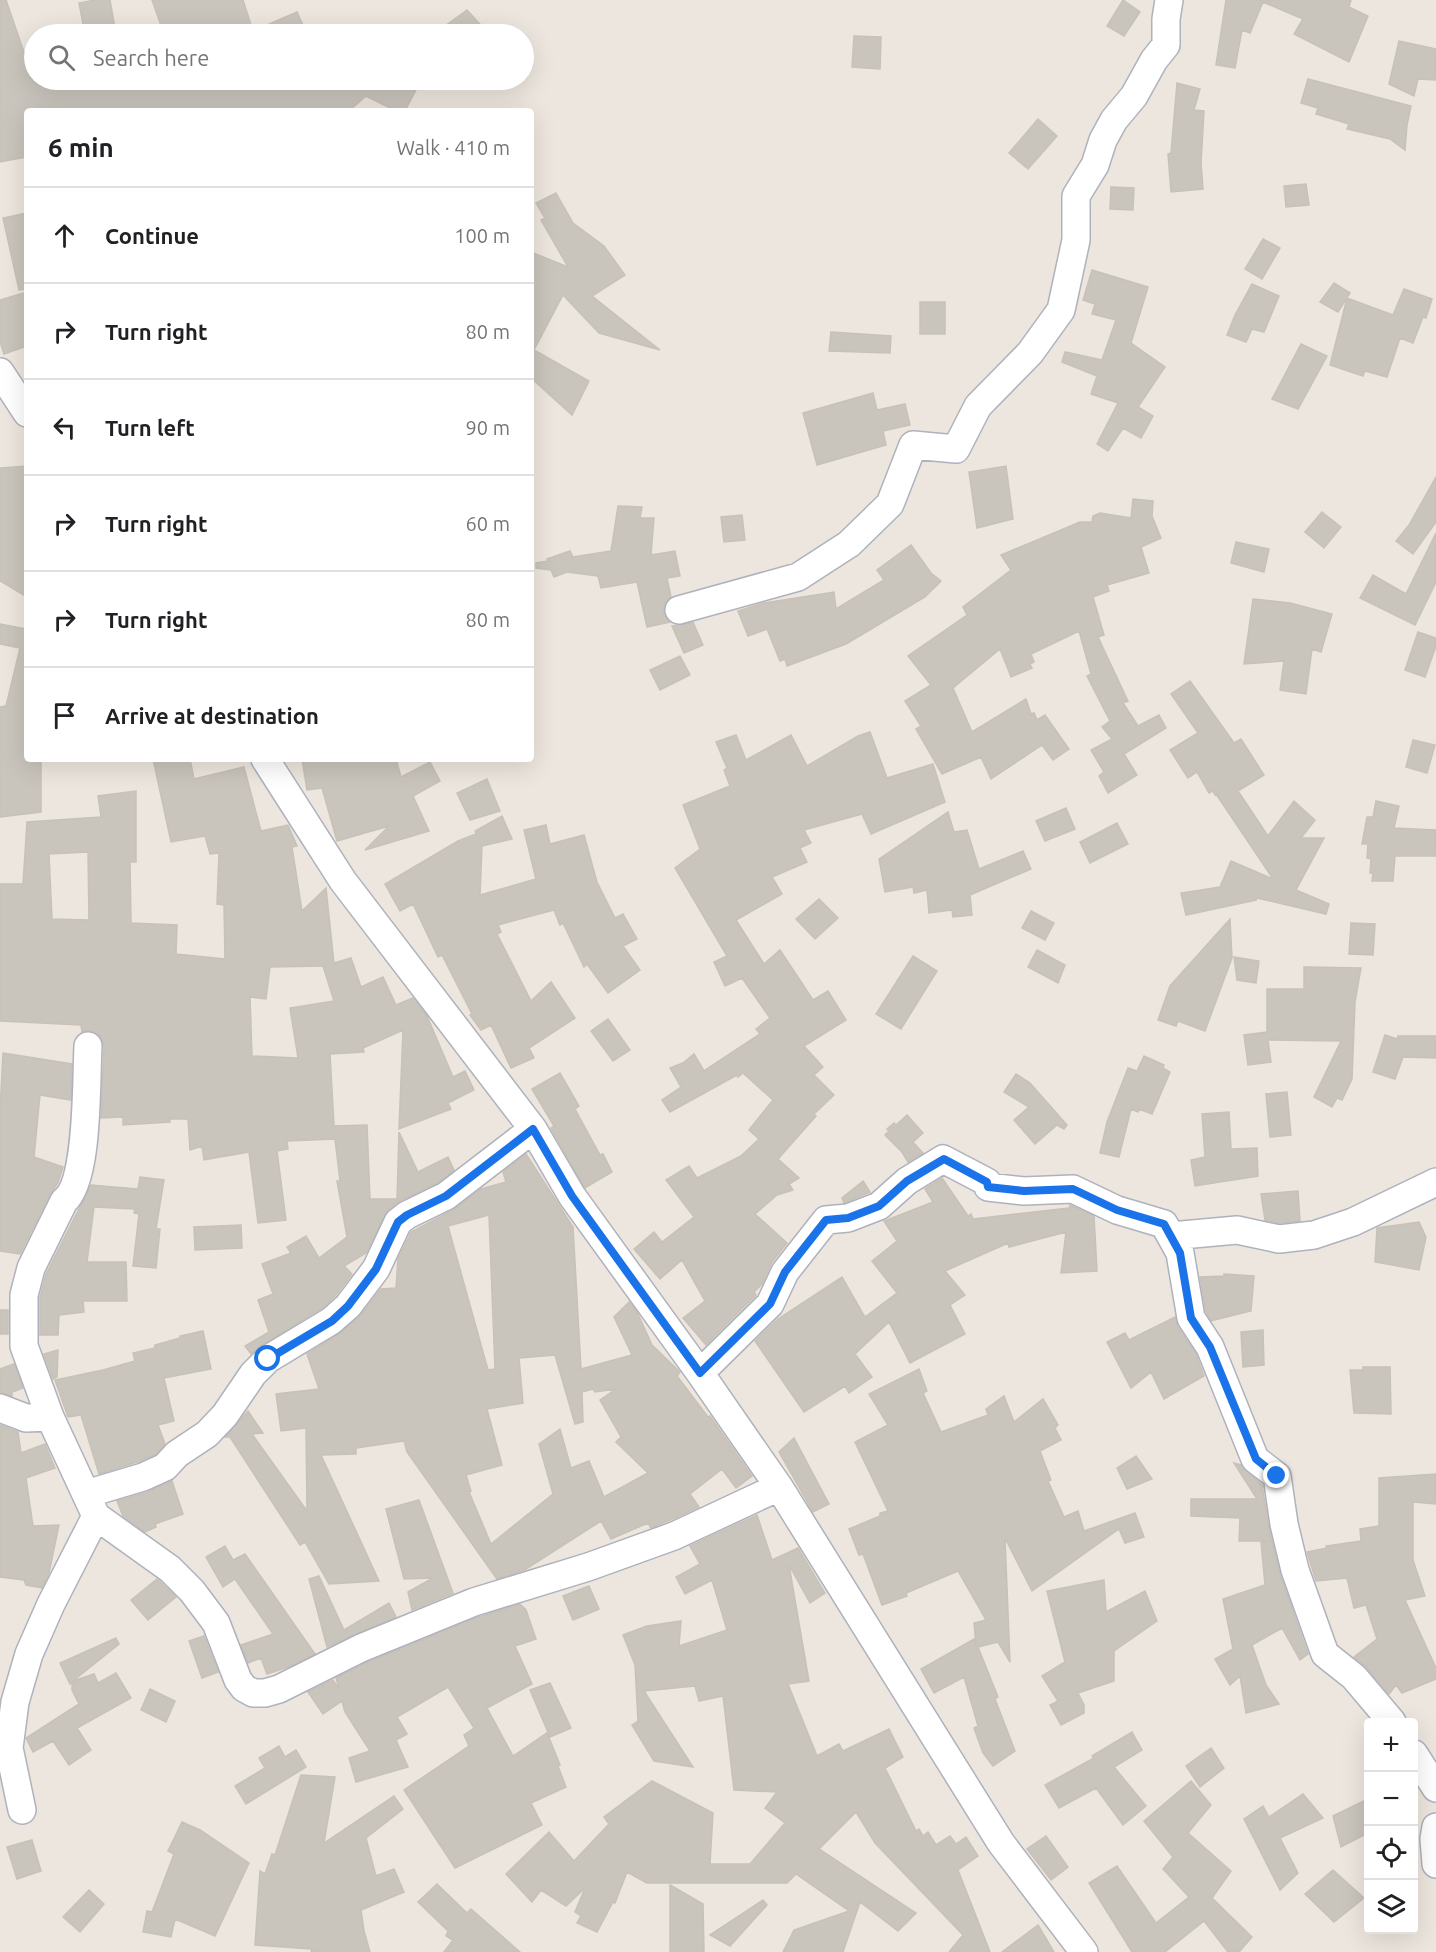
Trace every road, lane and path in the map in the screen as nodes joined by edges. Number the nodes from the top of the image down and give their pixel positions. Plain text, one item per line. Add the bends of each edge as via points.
1 (1169, 0) edge
2 (0, 372) edge
3 (24, 408) edge
4 (679, 610) dead end
5 (267, 762) edge
6 (88, 1046) dead end
7 (533, 1129) junction
8 (1436, 1182) edge
9 (1171, 1236) junction
10 (12, 1345) edge
11 (700, 1373) junction
12 (0, 1408) edge
13 (50, 1417) junction
14 (779, 1487) junction
15 (91, 1505) junction
16 (1389, 1718) edge
17 (1418, 1761) edge
18 (1436, 1788) edge
19 (22, 1810) dead end
20 (1436, 1827) edge
21 (1436, 1864) edge
22 (1084, 1952) edge

1 - 4 street via 1166,45 1114,120 1095,165 1076,196 1076,240 1061,310 1030,353 978,406 956,448 913,445 891,504 849,544 798,577
2 - 3 street
5 - 7 street via 344,881
6 - 10 street via 81,1166 70,1197 64,1201 31,1268
7 - 11 street via 572,1196
7 - 15 street via 446,1196 398,1222 376,1269 348,1306 332,1321 268,1359 207,1434 165,1467
8 - 9 street via 1353,1222 1314,1235 1279,1239 1237,1230
9 - 11 street via 1164,1224 1117,1210 1073,1189 1024,1191 988,1187 987,1182 944,1159 907,1181 879,1206 848,1218 826,1220 785,1272 770,1304
9 - 16 street via 1180,1253 1191,1318 1210,1347 1256,1459 1277,1476 1295,1570 1325,1654 1354,1677
10 - 13 street
11 - 14 street
12 - 13 street via 26,1418
13 - 15 street
14 - 15 street via 674,1536 588,1568 474,1602 361,1648 279,1689 259,1693 244,1688 238,1680 216,1623 192,1592 170,1569
14 - 22 street via 1001,1843
15 - 19 street via 29,1654 15,1702 9,1748
17 - 18 street
20 - 21 street

